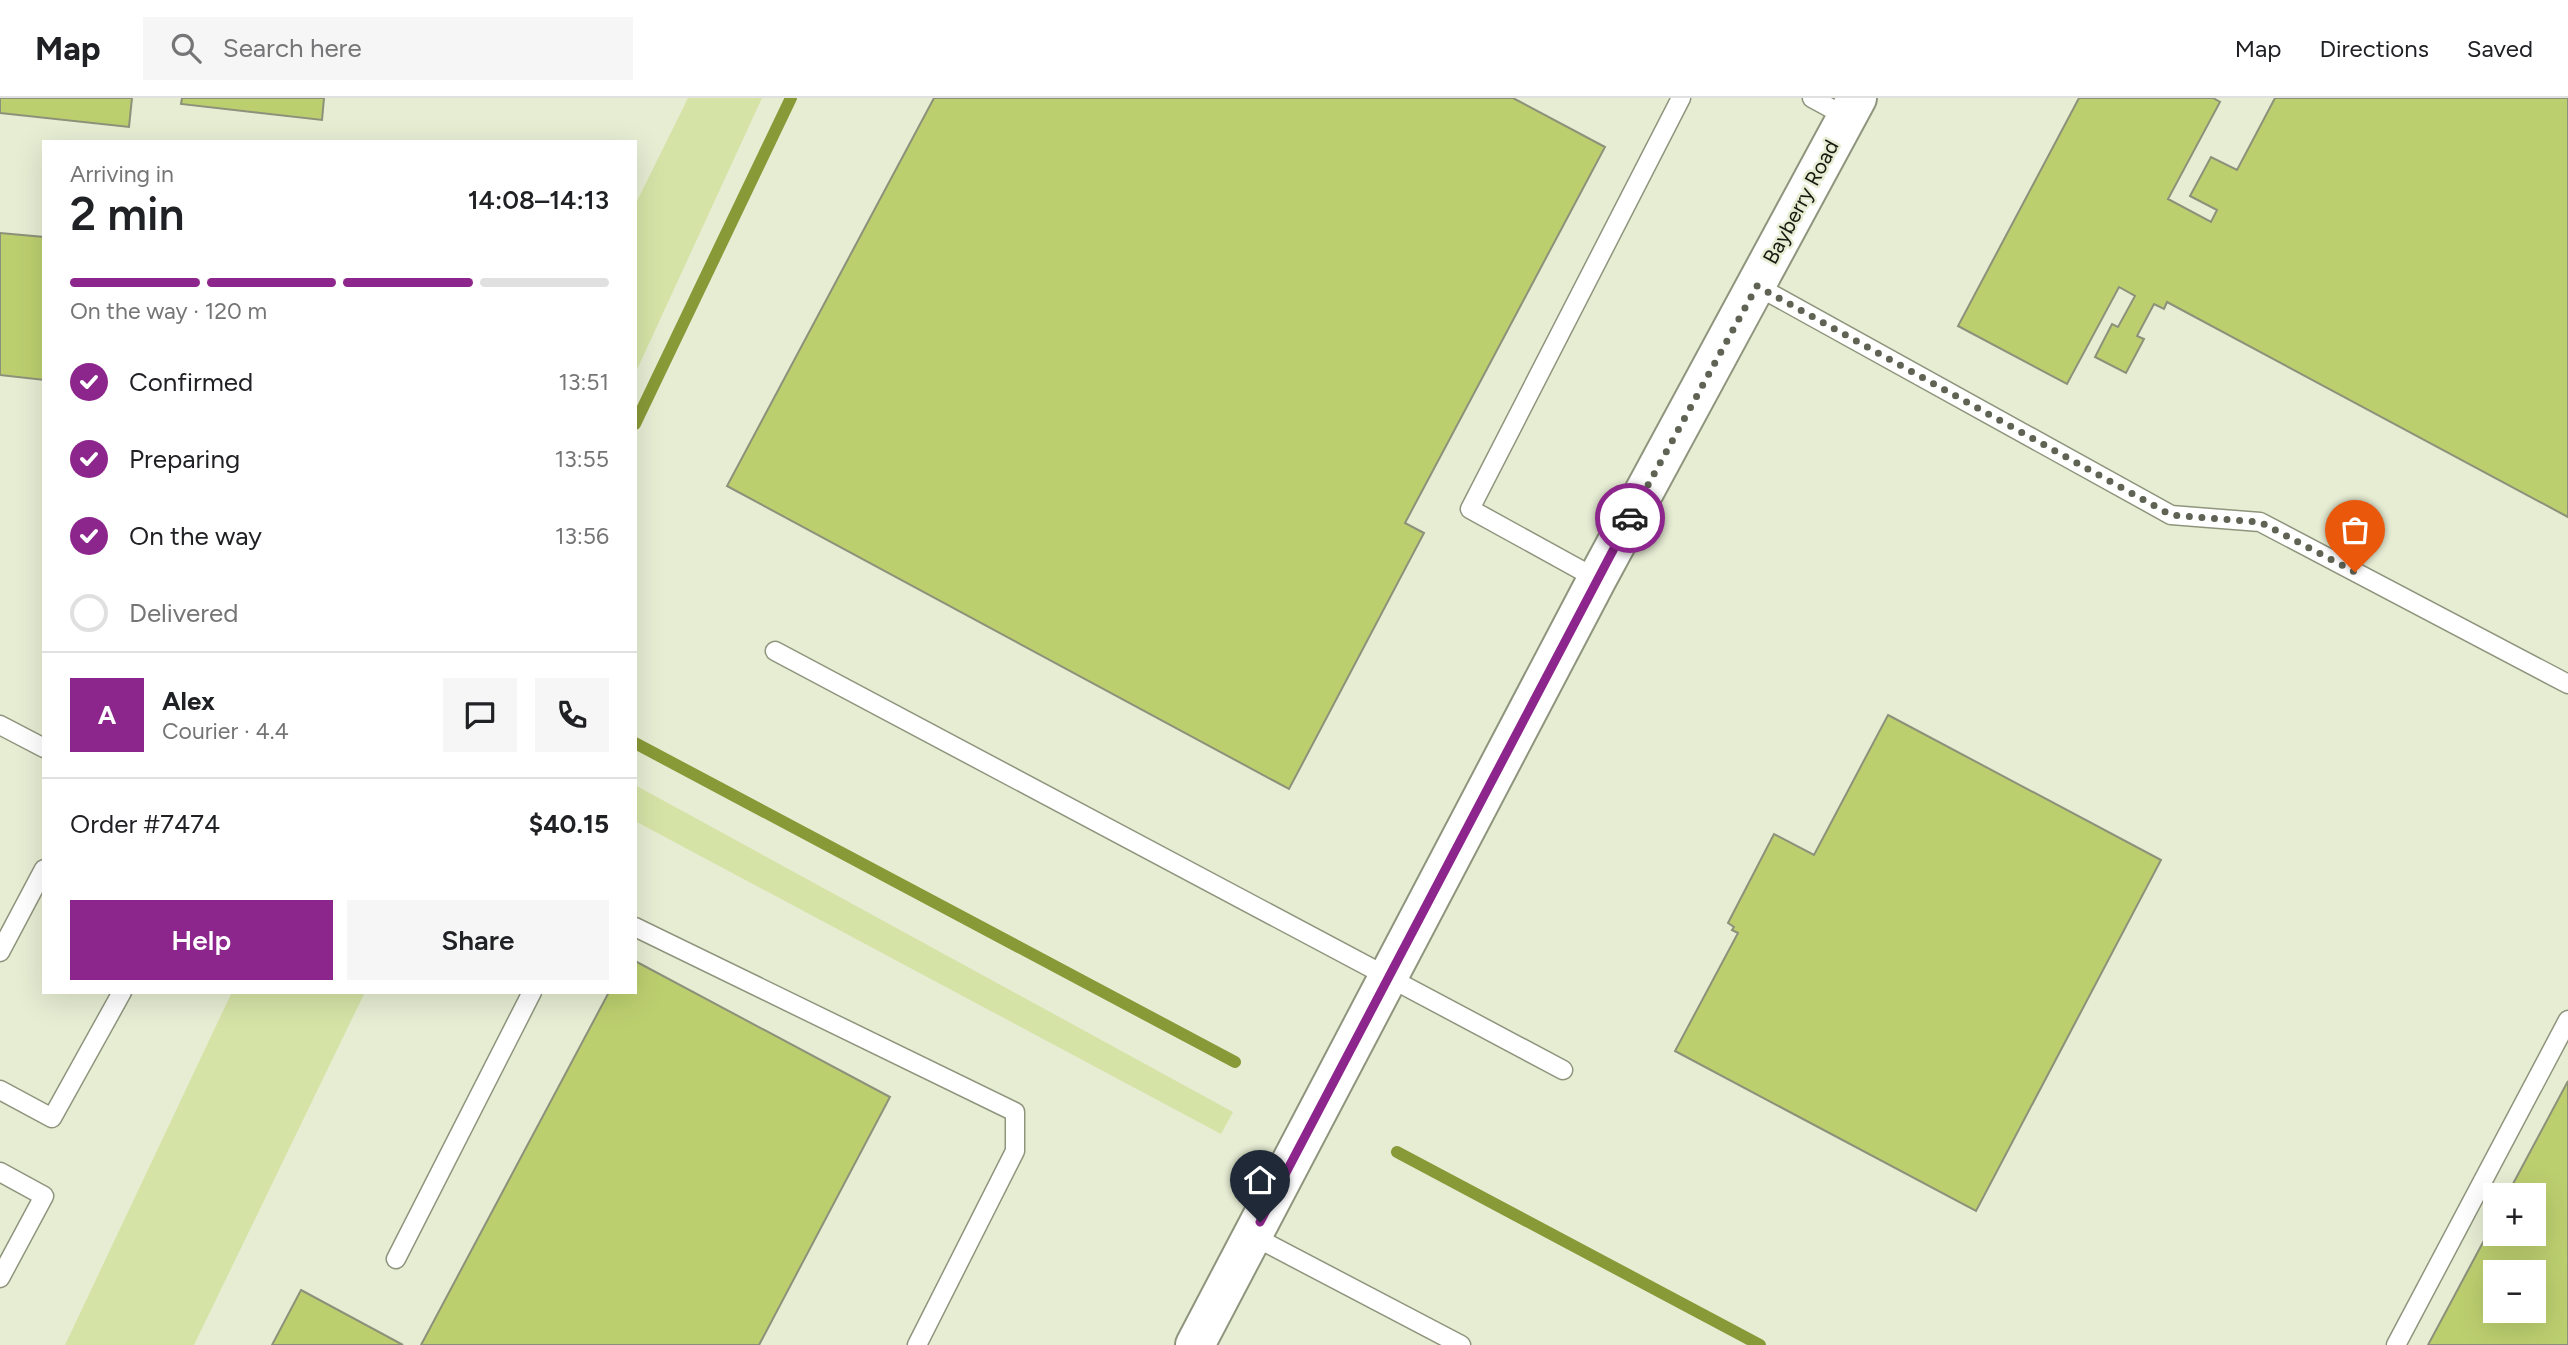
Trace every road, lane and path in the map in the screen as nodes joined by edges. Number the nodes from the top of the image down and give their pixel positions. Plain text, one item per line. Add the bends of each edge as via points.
1 (1681, 98) edge
2 (1812, 98) edge
3 (1852, 108) edge
4 (1757, 286) junction
5 (1597, 579) junction
6 (775, 651) dead end
7 (2568, 684) edge
8 (0, 725) edge
9 (42, 747) edge
10 (42, 873) edge
11 (637, 928) edge
12 (0, 952) edge
13 (1387, 978) junction
14 (121, 994) edge
15 (532, 994) edge
16 (2568, 1020) edge
17 (1563, 1070) dead end
18 (0, 1090) edge
19 (0, 1172) edge
20 (1253, 1236) junction
21 (396, 1259) dead end
22 (0, 1278) edge
23 (917, 1345) edge
24 (1195, 1345) edge
25 (1461, 1345) edge
26 (2396, 1345) edge

1 - 5 lane via 1470,509
2 - 3 lane
3 - 4 street, Bayberry Road
4 - 5 street, Bayberry Road
4 - 7 lane via 2171,515 2260,522
5 - 13 street, Bayberry Road
6 - 13 lane
8 - 9 lane
10 - 12 lane
11 - 23 lane via 1015,1112 1015,1151
13 - 17 lane
13 - 20 street, Bayberry Road
14 - 18 lane via 52,1118
15 - 21 lane
16 - 26 lane
19 - 22 lane via 44,1196
20 - 24 street, Bayberry Road
20 - 25 lane

